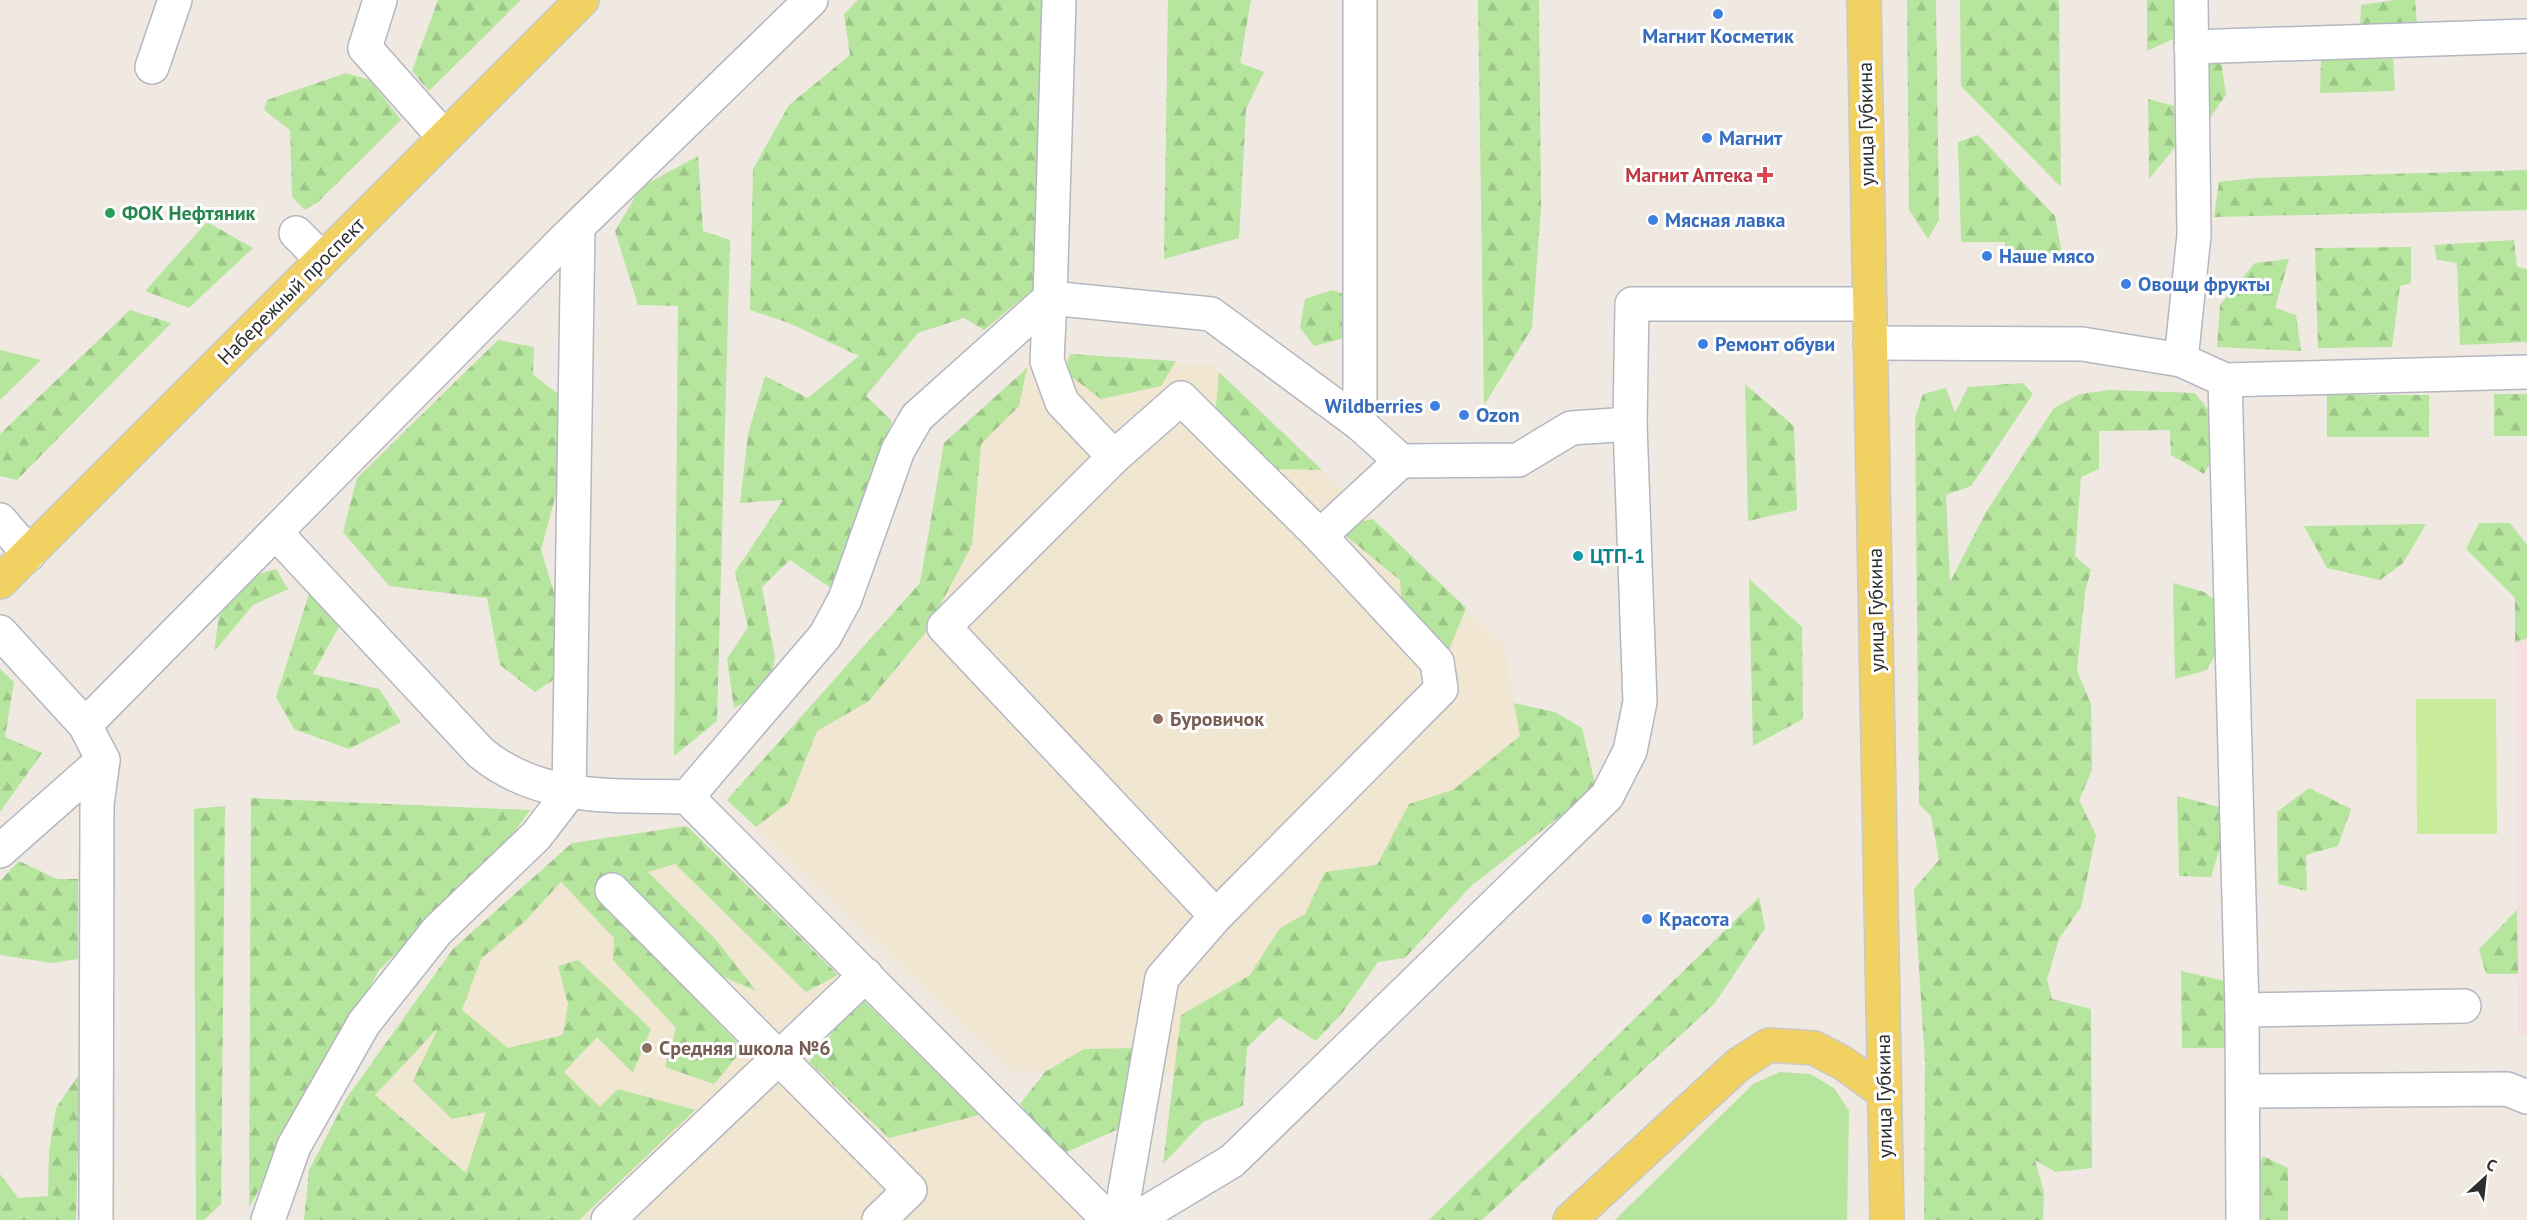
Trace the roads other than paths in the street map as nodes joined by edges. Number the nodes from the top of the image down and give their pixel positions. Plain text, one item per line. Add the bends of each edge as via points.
1 (175, 0) edge
2 (380, 0) edge
3 (582, 0) edge
4 (811, 0) edge
5 (1059, 0) edge
6 (1360, 0) edge
7 (1864, 0) edge
8 (2191, 0) edge
9 (2527, 36) edge
10 (2191, 47) junction
11 (152, 66) dead end
12 (444, 137) junction
13 (578, 227) junction
14 (296, 233) dead end
15 (322, 259) junction
16 (1050, 298) junction
17 (1870, 304) junction
18 (1870, 343) junction
19 (2181, 360) junction
20 (2527, 372) edge
21 (2225, 380) junction
22 (1360, 424) junction
23 (1630, 424) junction
24 (1114, 457) junction
25 (1401, 461) junction
26 (0, 520) edge
27 (276, 533) junction
28 (1320, 536) junction
29 (29, 554) junction
30 (0, 582) edge
31 (0, 632) edge
32 (85, 725) junction
33 (103, 760) junction
34 (569, 793) junction
35 (687, 797) junction
36 (0, 851) edge
37 (612, 890) dead end
38 (1216, 916) junction
39 (866, 975) junction
40 (2464, 1006) dead end
41 (2241, 1010) junction
42 (779, 1058) junction
43 (2242, 1091) junction
44 (1883, 1092) junction
45 (2527, 1097) edge
46 (96, 1220) edge
47 (268, 1220) edge
48 (608, 1220) edge
49 (879, 1220) edge
50 (1109, 1220) edge
51 (1120, 1220) edge
52 (1134, 1220) edge
53 (1570, 1220) edge
54 (1887, 1220) edge
55 (2243, 1220) edge

1 - 11 lane
2 - 12 lane via 365,48
3 - 12 main road, Набережный проспект
4 - 13 lane
5 - 16 lane
6 - 22 lane
7 - 17 main road, улица Губкина
8 - 10 lane
9 - 10 lane
10 - 19 lane via 2194,235
12 - 15 main road, Набережный проспект
13 - 27 lane
13 - 34 lane
14 - 15 lane
15 - 29 main road, Набережный проспект
16 - 22 lane via 1211,314
16 - 24 lane via 1047,362 1062,402
16 - 35 lane via 917,417 898,450 845,599 825,636
17 - 18 main road, улица Губкина
17 - 23 lane via 1632,304
18 - 19 lane via 2082,344
18 - 44 main road, улица Губкина
19 - 21 lane
20 - 21 lane
21 - 41 lane
22 - 25 lane
23 - 25 lane via 1571,428 1518,460
23 - 52 lane via 1640,702 1630,751 1607,796 1232,1161
24 - 28 lane via 1181,399
24 - 38 lane via 944,627
25 - 28 lane
26 - 29 lane
27 - 32 lane
27 - 34 lane via 481,753 518,777
28 - 38 lane via 1437,662 1442,689
29 - 30 main road, Набережный проспект
31 - 32 lane
32 - 33 lane
33 - 36 lane
33 - 46 lane via 97,805
34 - 35 lane
34 - 47 lane via 536,836 437,931 364,1023 294,1146
35 - 39 lane
37 - 42 lane
38 - 51 lane via 1162,978
39 - 42 lane
39 - 50 lane
40 - 41 lane
41 - 43 lane
42 - 48 lane
42 - 49 lane via 910,1190
43 - 45 lane via 2507,1089
43 - 55 lane
44 - 53 main road via 1814,1048 1769,1045 1739,1064
44 - 54 main road, улица Губкина

